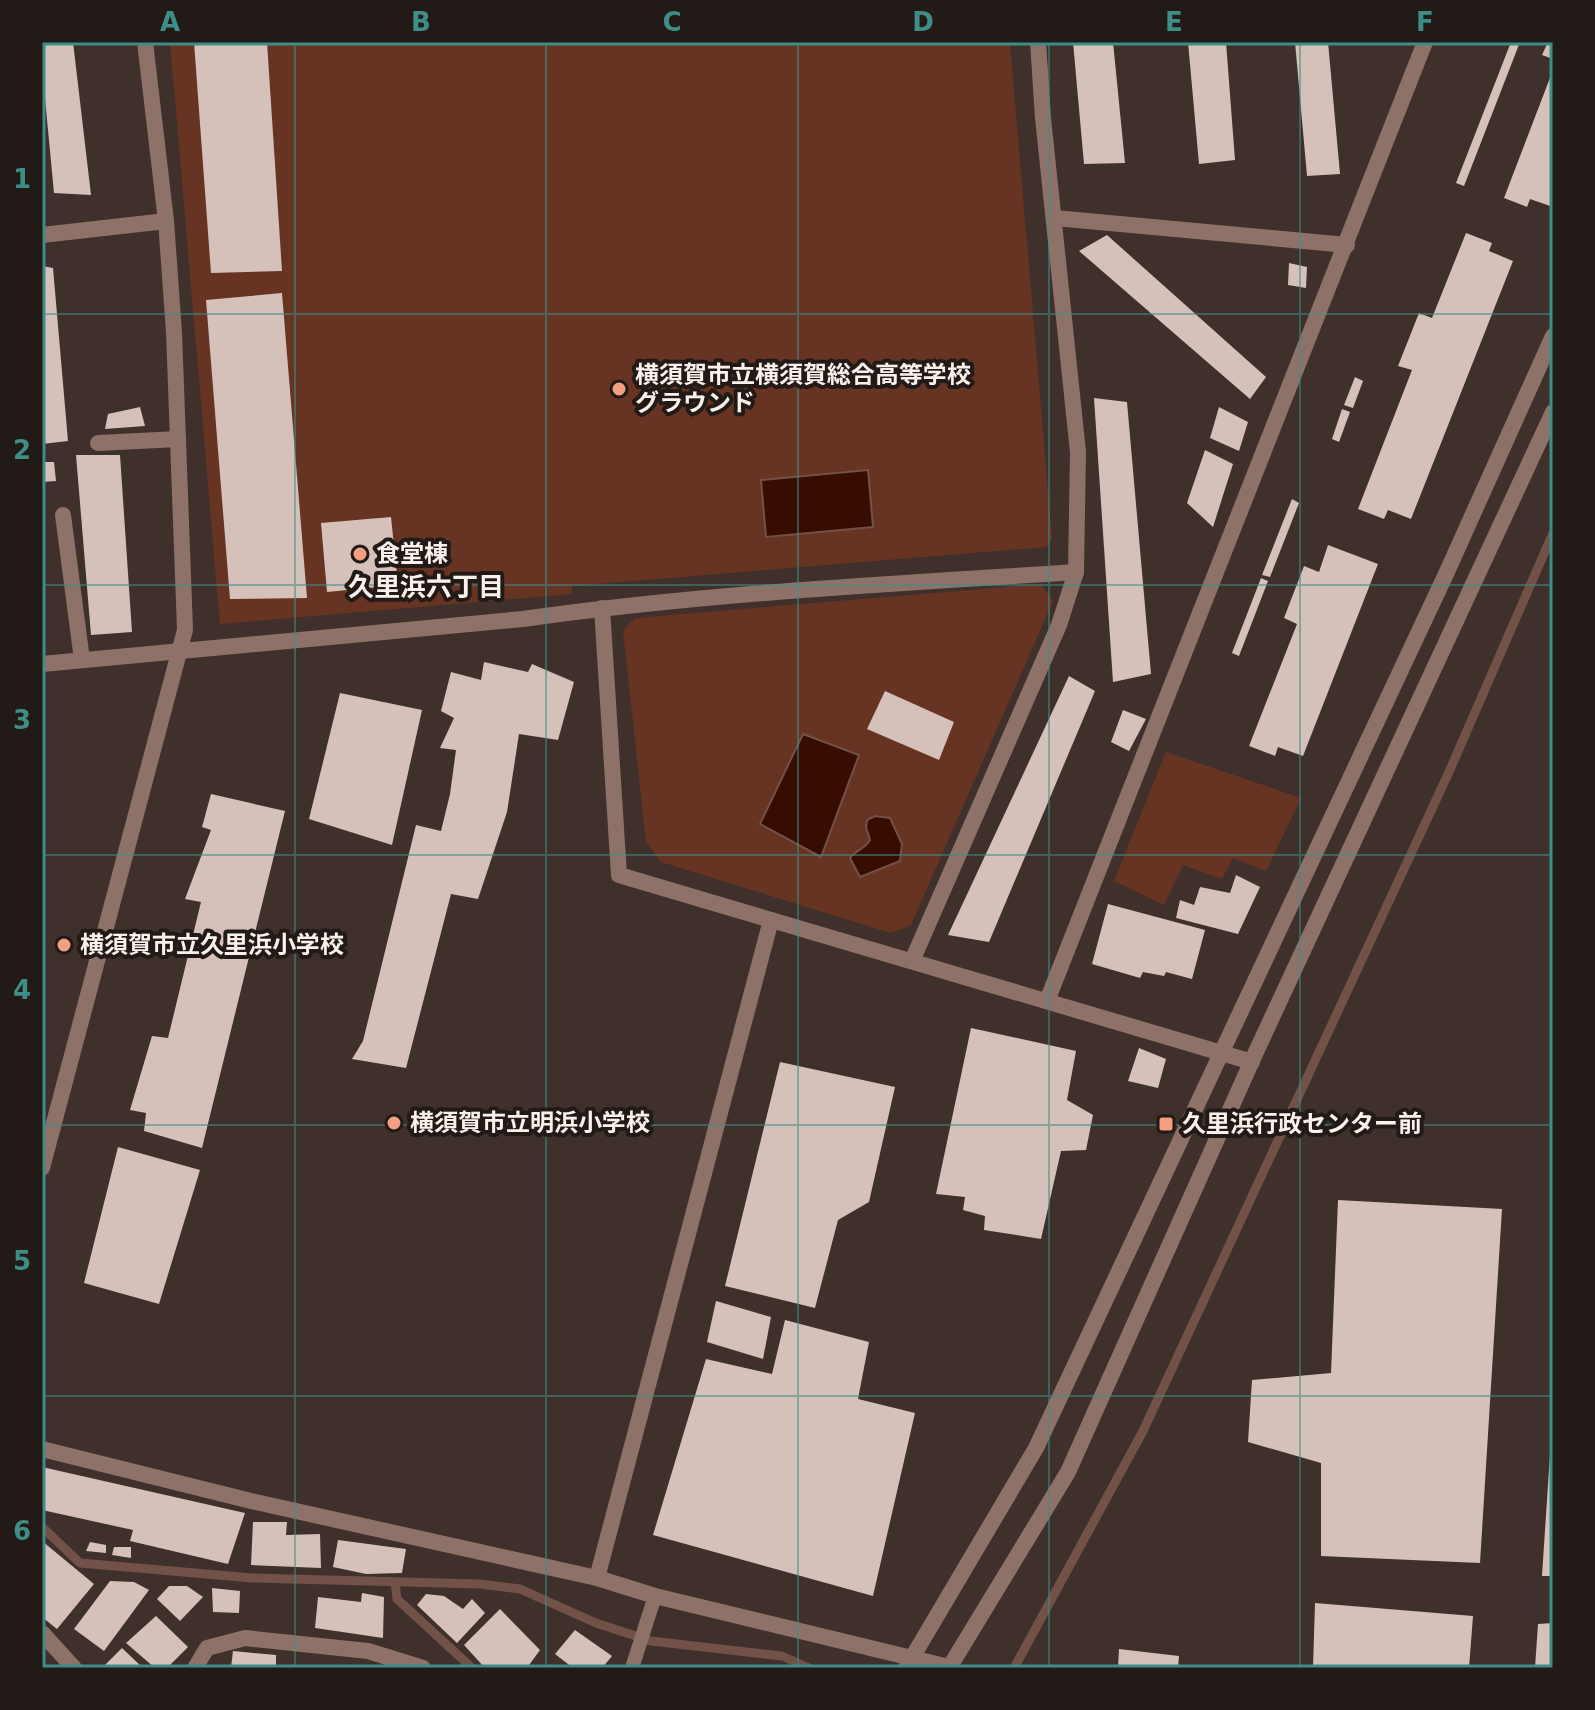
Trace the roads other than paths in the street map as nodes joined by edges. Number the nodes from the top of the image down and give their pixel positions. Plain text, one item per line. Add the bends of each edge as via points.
1 (145, 42) edge
2 (1038, 42) edge
3 (1425, 42) edge
4 (1055, 218) junction
5 (166, 221) junction
6 (42, 235) edge
7 (1347, 245) junction
8 (1553, 336) edge
9 (1553, 412) edge
10 (178, 439) junction
11 (98, 443) dead end
12 (63, 515) dead end
13 (1076, 572) junction
14 (602, 608) junction
15 (177, 651) junction
16 (82, 660) junction
17 (42, 664) edge
18 (771, 920) junction
19 (912, 961) junction
20 (1047, 1001) junction
21 (1222, 1053) junction
22 (1252, 1062) junction
23 (42, 1168) edge
24 (42, 1449) edge
25 (597, 1578) junction
26 (655, 1596) junction
27 (42, 1633) edge
28 (909, 1663) edge
29 (949, 1667) edge
30 (74, 1668) edge
31 (195, 1668) edge
32 (423, 1668) edge
33 (632, 1668) edge

1 - 5 street
2 - 4 street
3 - 7 street
4 - 7 street
4 - 13 street via 1078,452
5 - 6 street
5 - 10 street
7 - 20 street
8 - 21 street
9 - 22 street
10 - 11 street
10 - 15 street via 185,630
12 - 16 street
13 - 14 street
13 - 19 street via 1059,625
14 - 15 street
14 - 18 street via 619,875
15 - 16 street
15 - 23 street
16 - 17 street
18 - 19 street
18 - 25 street
19 - 20 street
20 - 21 street
21 - 22 street
21 - 28 street via 1036,1448
22 - 29 street via 1068,1472
24 - 25 street
25 - 26 street
26 - 28 street
26 - 33 lane
27 - 30 street
28 - 29 street
31 - 32 street via 207,1648 245,1638 368,1651

